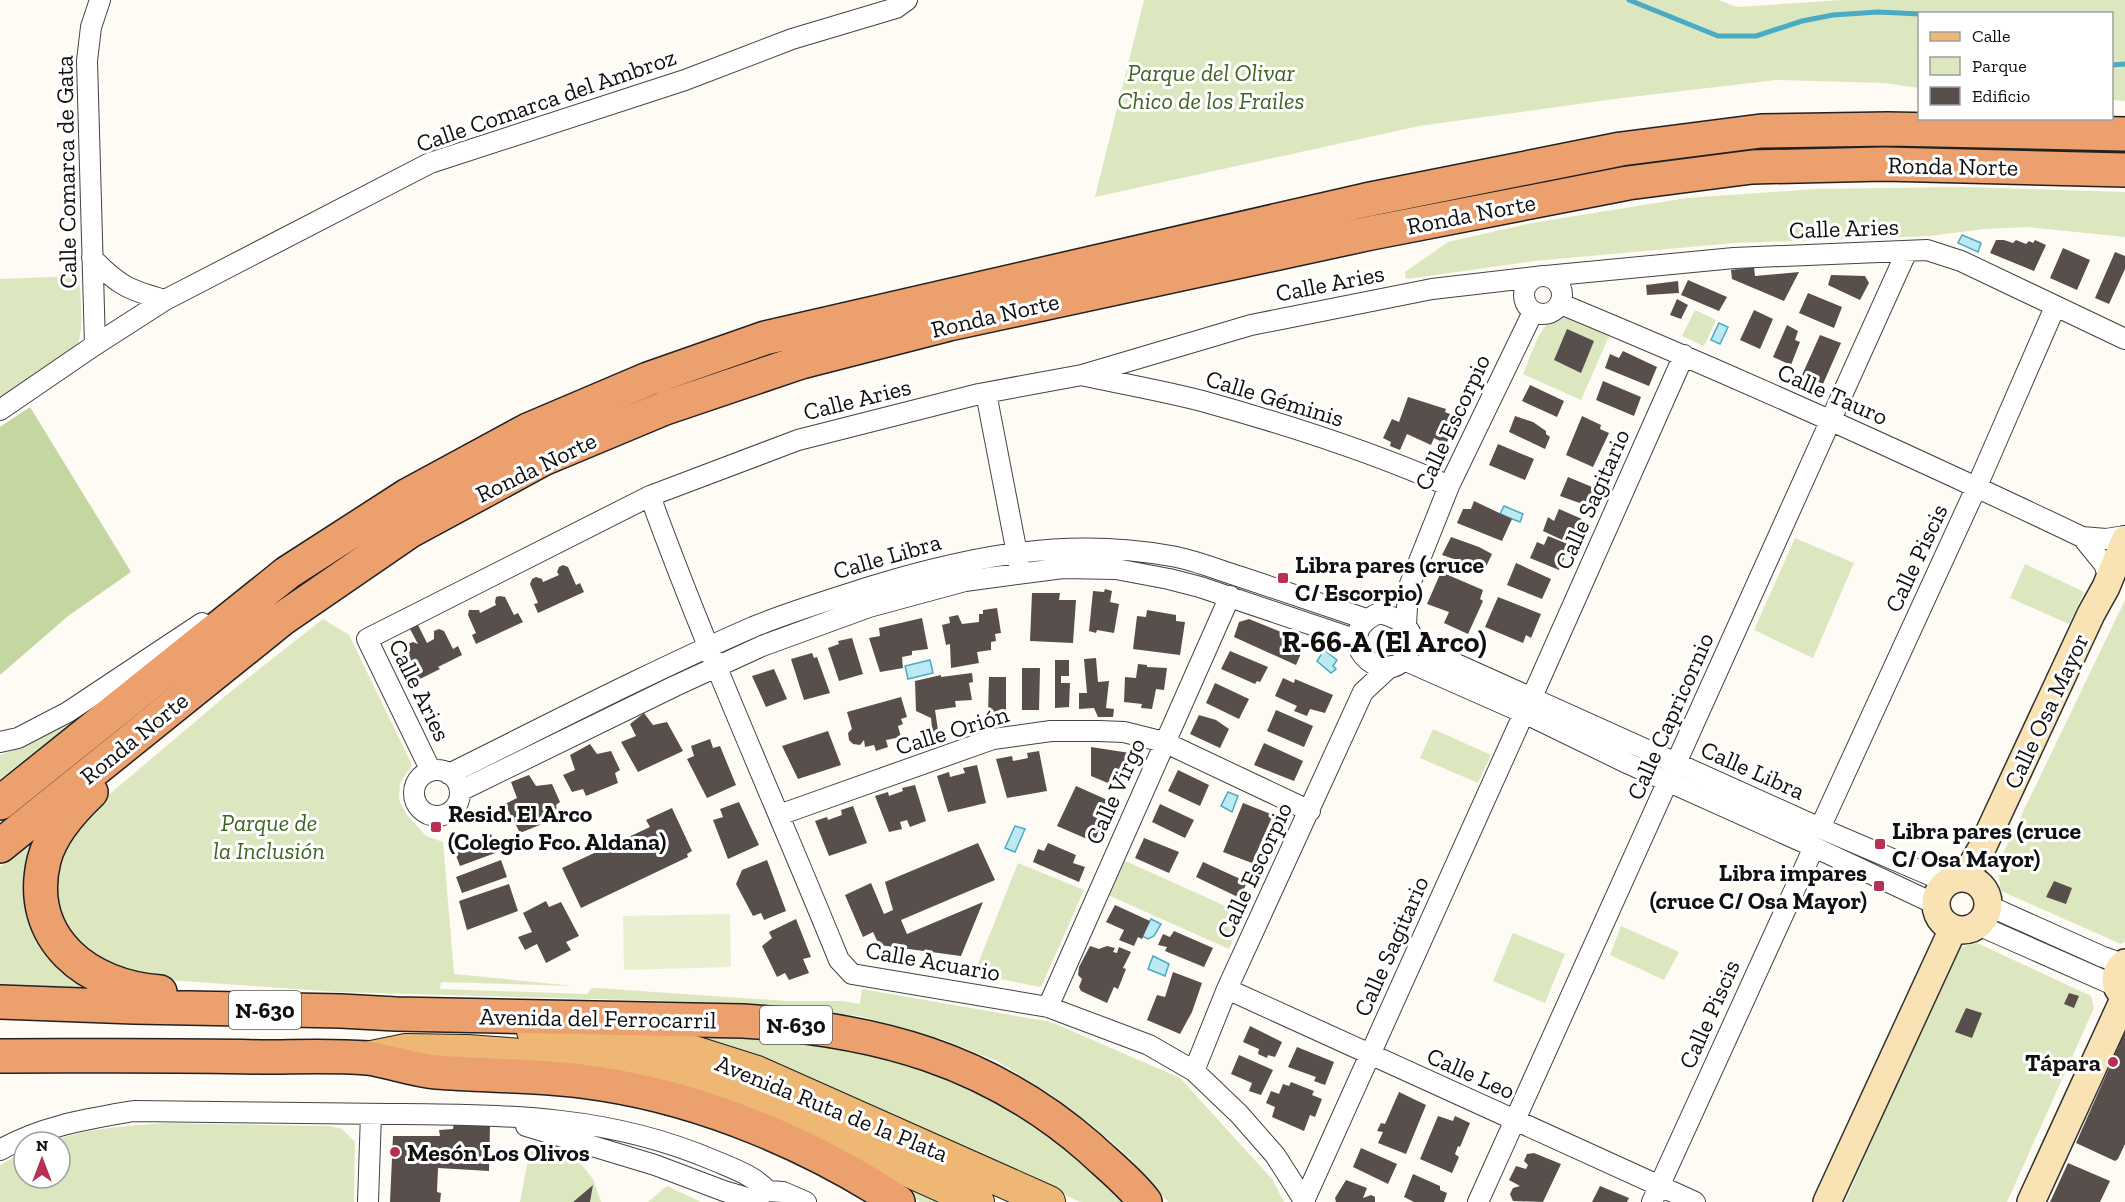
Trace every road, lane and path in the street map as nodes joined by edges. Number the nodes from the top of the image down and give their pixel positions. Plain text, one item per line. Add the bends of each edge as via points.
1 (115, 0) edge
2 (907, 0) edge
3 (98, 5) edge
4 (2125, 134) edge
5 (2125, 170) edge
6 (1907, 251) junction
7 (92, 258) junction
8 (1541, 277) junction
9 (165, 300) junction
10 (1561, 304) junction
11 (2055, 307) junction
12 (1533, 312) junction
13 (2125, 339) edge
14 (95, 345) junction
15 (1684, 355) junction
16 (1082, 375) junction
17 (986, 393) junction
18 (0, 410) edge
19 (1830, 420) junction
20 (1449, 486) junction
21 (1977, 486) junction
22 (650, 496) junction
23 (2082, 537) junction
24 (2125, 538) edge
25 (1017, 552) junction
26 (1020, 572) junction
27 (287, 573) junction
28 (2109, 578) junction
29 (1408, 590) junction
30 (1230, 596) junction
31 (1372, 616) junction
32 (1409, 631) junction
33 (1359, 647) junction
34 (709, 648) junction
35 (1397, 663) junction
36 (716, 668) junction
37 (202, 682) junction
38 (1363, 692) junction
39 (1528, 705) junction
40 (0, 742) edge
41 (1164, 742) junction
42 (1673, 772) junction
43 (440, 773) junction
44 (460, 791) junction
45 (0, 803) edge
46 (1310, 811) junction
47 (779, 815) junction
48 (1817, 837) junction
49 (0, 846) edge
50 (1947, 888) junction
51 (1973, 920) junction
52 (2123, 981) edge
53 (1227, 989) junction
54 (0, 1002) edge
55 (1048, 1007) junction
56 (341, 1011) junction
57 (396, 1014) junction
58 (1371, 1055) junction
59 (0, 1056) edge
60 (367, 1058) junction
61 (1194, 1071) junction
62 (371, 1114) junction
63 (504, 1115) junction
64 (1515, 1120) junction
65 (610, 1128) junction
66 (661, 1141) junction
67 (603, 1149) junction
68 (0, 1150) edge
69 (655, 1165) junction
70 (1655, 1194) edge
71 (766, 1197) edge
72 (1305, 1201) edge
73 (368, 1202) edge
74 (806, 1202) edge
75 (898, 1202) edge
76 (978, 1202) edge
77 (1049, 1202) edge
78 (1145, 1202) edge
79 (1478, 1202) edge
80 (1695, 1202) edge
81 (1827, 1202) edge
82 (2031, 1202) edge

1 - 3 street
2 - 9 street, Calle Comarca del Ambroz via 896,8 792,39 686,80 430,163
3 - 7 street, Calle Comarca de Gata via 87,61
4 - 27 highway, Ronda Norte via 1888,129 1761,131 1621,149 1366,200 765,338 648,379 528,430 408,495
5 - 37 highway, Ronda Norte via 1884,164 1752,167 1648,180 1371,233 949,324 801,362 665,408 543,459 410,531 282,620
6 - 8 street, Calle Aries via 1734,258
6 - 11 street, Calle Aries via 1927,250 1961,261
6 - 19 street, Calle Capricornio
7 - 9 street via 111,278 133,291
7 - 14 street, Calle Comarca de Gata
8 - 10 street via 1560,285
8 - 12 street via 1527,285 1524,296
8 - 16 street, Calle Aries via 1432,289 1251,325
9 - 14 street, Calle Comarca del Ambroz
10 - 12 street via 1545,315
10 - 15 street, Calle Tauro
11 - 13 street, Calle Aries
11 - 21 street, Calle Piscis
12 - 20 street, Calle Escorpio
14 - 18 street, Calle Comarca del Ambroz
15 - 19 street, Calle Tauro
15 - 39 street, Calle Sagitario
16 - 17 street, Calle Aries
16 - 20 street, Calle Géminis via 1200,401 1302,431
17 - 22 street, Calle Aries via 798,440
17 - 25 street
19 - 21 street, Calle Tauro
19 - 42 street, Calle Capricornio
20 - 29 street, Calle Escorpio
21 - 23 street, Calle Tauro
21 - 48 street, Calle Piscis
22 - 34 street, Calle Acuario
22 - 43 street, Calle Aries via 367,639
23 - 24 street, Calle Tauro
23 - 28 street, Calle Tauro via 2104,564
24 - 28 main road, Calle Osa Mayor
25 - 26 street
25 - 31 street, Calle Libra via 1115,549 1173,556
25 - 34 street, Calle Libra via 913,574 818,603
26 - 30 street, Calle Libra via 1116,569
26 - 36 street, Calle Libra via 964,581 869,607 762,646
27 - 40 street via 234,601 68,712 18,738
27 - 45 highway, Ronda Norte
28 - 50 main road, Calle Osa Mayor via 1982,848 1971,867
29 - 31 street
29 - 32 street
30 - 33 street, Calle Libra
30 - 41 street, Calle Virgo
31 - 32 street via 1394,616
31 - 33 street via 1358,630
32 - 35 street via 1411,649
32 - 39 street, Calle Libra via 1432,653
33 - 35 street via 1374,665
33 - 38 street, Calle Escorpio
34 - 36 street, Calle Acuario
34 - 43 street, Calle Libra
35 - 38 street, Calle Escorpio
35 - 39 street, Calle Libra
36 - 44 street, Calle Libra
36 - 47 street, Calle Acuario
37 - 49 highway, Ronda Norte
37 - 56 highway via 166,724 74,808 57,832 44,859 41,883 50,929 59,946 74,960 117,984 142,991 273,1001
38 - 46 street, Calle Escorpio
39 - 42 street, Calle Libra
39 - 58 street, Calle Sagitario
41 - 46 street, Calle Orión
41 - 47 street, Calle Orión via 1099,730 1051,731 993,739
41 - 55 street, Calle Virgo
42 - 48 street, Calle Libra
42 - 64 street, Calle Capricornio
43 - 44 street via 457,781
43 - 44 street via 418,780 415,788 417,803 427,814 448,813 458,804
46 - 53 street, Calle Escorpio
47 - 55 street, Calle Acuario via 839,960 852,974
48 - 50 street, Calle Libra
48 - 70 street, Calle Piscis
50 - 51 main road via 1940,920
50 - 51 main road via 1976,881 1986,891
51 - 52 street
51 - 81 main road
52 - 82 main road
53 - 58 street, Calle Leo
53 - 61 street, Calle Escorpio
54 - 56 highway, Avenida del Ferrocarril / N-630
55 - 61 street, Calle Acuario via 1149,1045
56 - 57 highway, Avenida del Ferrocarril / N-630
57 - 77 main road, Avenida Ruta de la Plata via 419,1026 606,1036 678,1047 757,1072
57 - 78 highway, Avenida del Ferrocarril / N-630 via 743,1021 792,1024 889,1041 946,1060 1015,1093 1076,1136
58 - 64 street, Calle Leo
58 - 72 street, Calle Sagitario
59 - 60 highway, N-630
60 - 75 highway, N-630 via 432,1071 603,1084 705,1109 805,1149
60 - 76 main road, Avenida Ruta de la Plata via 426,1050 630,1066 754,1104
61 - 72 street, Calle Acuario via 1268,1147
62 - 63 street
62 - 68 street via 134,1111 75,1121 19,1139
62 - 73 street
63 - 65 street
63 - 67 street via 512,1123
64 - 70 street, Calle Leo
64 - 79 street, Calle Capricornio
65 - 66 street
65 - 67 street via 602,1138
66 - 69 street via 663,1148
66 - 71 street via 757,1179
67 - 69 street
69 - 71 street via 724,1191 751,1198
70 - 80 street, Calle Leo
71 - 74 street via 783,1192

